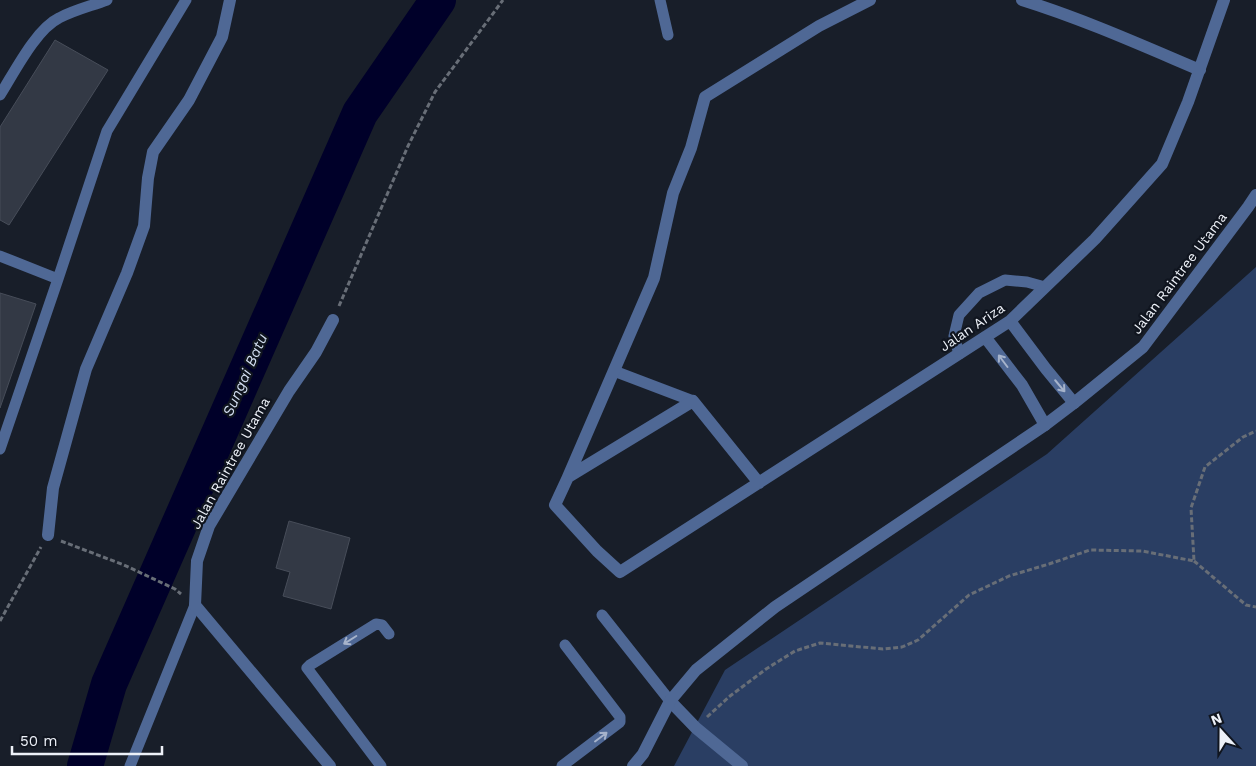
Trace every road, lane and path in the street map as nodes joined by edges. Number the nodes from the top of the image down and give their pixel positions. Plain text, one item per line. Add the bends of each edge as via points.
1 (107, 0) edge
2 (186, 0) edge
3 (230, 0) edge
4 (503, 0) edge
5 (660, 0) edge
6 (870, 0) edge
7 (1022, 0) edge
8 (1224, 0) edge
9 (668, 35) dead end
10 (1200, 70) junction
11 (0, 95) edge
12 (1256, 195) edge
13 (0, 256) edge
14 (58, 279) junction
15 (1045, 287) junction
16 (333, 320) joint
17 (1010, 321) junction
18 (985, 337) junction
19 (960, 354) junction
20 (614, 371) junction
21 (693, 401) junction
22 (1074, 403) junction
23 (1045, 425) junction
24 (1256, 431) edge
25 (0, 449) edge
26 (568, 477) junction
27 (759, 483) junction
28 (48, 535) junction
29 (1194, 561) junction
30 (175, 589) dead end
31 (195, 605) junction
32 (1256, 607) edge
33 (602, 614) dead end
34 (0, 621) edge
35 (389, 634) dead end
36 (564, 645) dead end
37 (670, 701) junction
38 (696, 728) junction
39 (130, 766) edge
40 (330, 766) edge
41 (381, 766) edge
42 (562, 766) edge
43 (634, 766) edge
44 (742, 766) edge

1 - 11 lane via 58,18 49,25
2 - 14 lane via 106,130
3 - 28 street via 222,37 189,100 154,152 144,226 86,369 53,488
4 - 16 path via 435,92 408,146
5 - 9 lane
6 - 20 street via 819,26 705,97 691,148 673,193 654,278
7 - 10 street
8 - 10 street, Jalan Ariza
10 - 15 street, Jalan Ariza via 1162,164 1095,239
12 - 22 street, Jalan Raintree Utama via 1143,346
13 - 14 lane
14 - 25 lane
15 - 17 street, Jalan Ariza
15 - 19 lane via 1005,280 980,293 959,315 954,336
16 - 31 street, Jalan Raintree Utama via 210,526 197,561
17 - 18 street, Jalan Ariza
17 -> 22 street
18 - 19 street, Jalan Ariza
23 -> 18 street via 1022,386
19 - 27 street, Jalan Ariza
20 - 21 lane
20 - 26 street
21 - 26 street
21 - 27 street
22 - 23 street, Jalan Raintree Utama
23 - 37 street, Jalan Raintree Utama via 775,607 696,670
24 - 29 path via 1243,437 1205,467 1191,508
26 - 27 street, Jalan Ariza via 555,505 620,572
28 - 30 path
28 - 34 path
29 - 32 path via 1246,605
29 - 38 path via 1142,551 1090,550 1009,576 970,596 918,640 902,647 883,649 820,643 795,651 730,696
31 - 39 lane
31 - 40 street
33 - 37 lane
35 -> 41 lane via 382,625 376,624 307,668
42 -> 36 lane via 620,722 620,717
37 - 38 street
37 - 43 street, Jalan Raintree Utama
38 - 44 street

